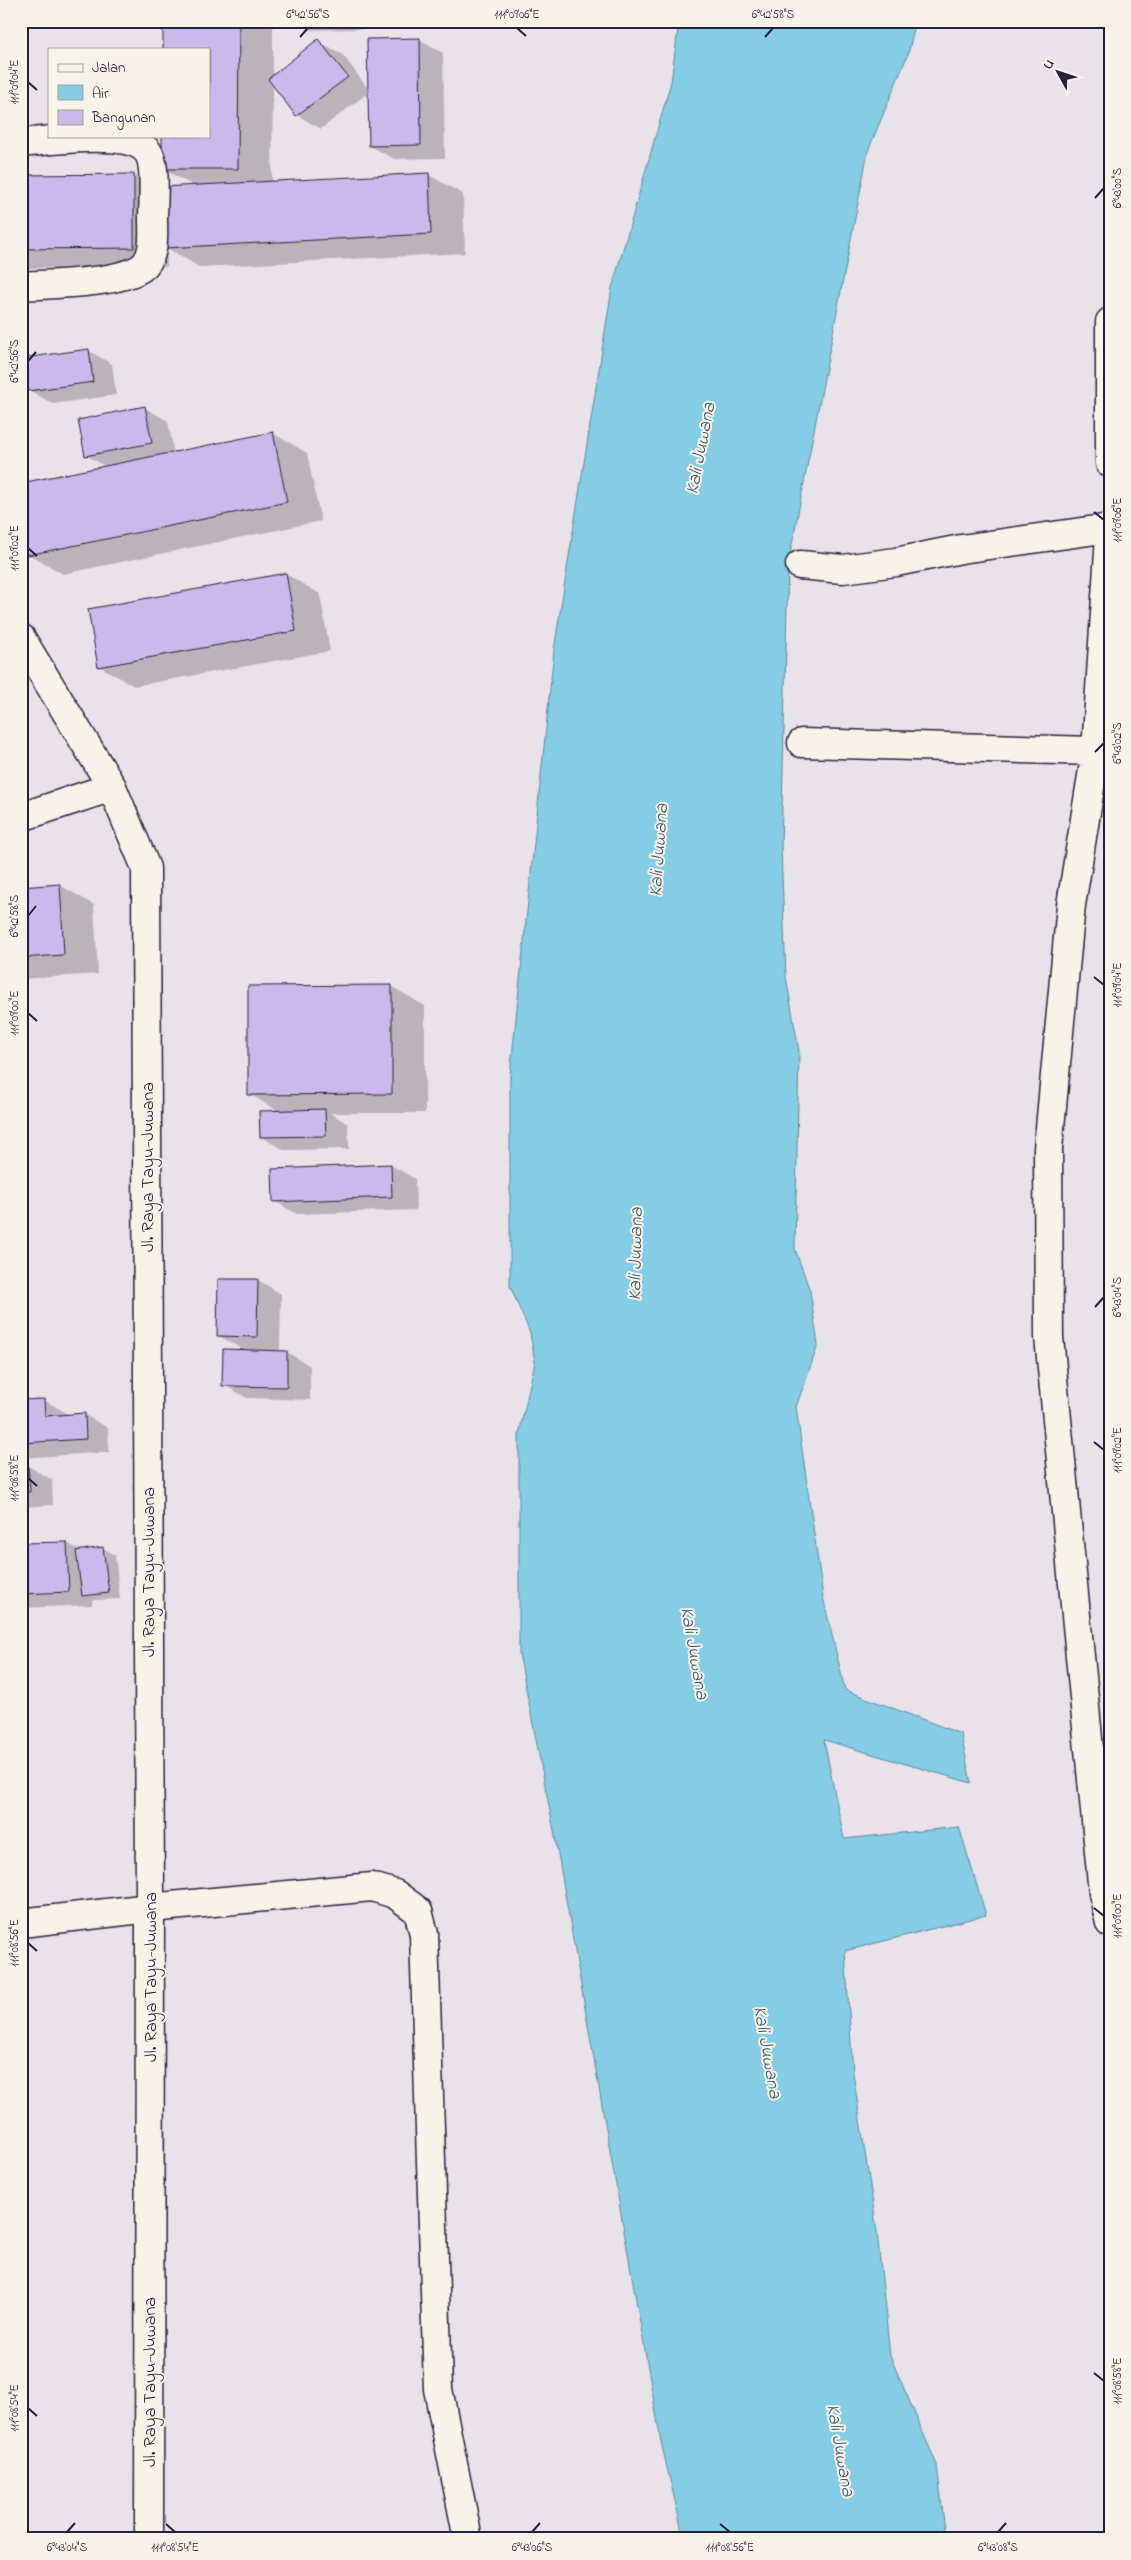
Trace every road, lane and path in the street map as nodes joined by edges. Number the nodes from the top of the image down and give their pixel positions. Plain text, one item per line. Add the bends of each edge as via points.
1 (21, 144) edge
2 (21, 286) edge
3 (1110, 322) edge
4 (1110, 463) edge
5 (1110, 528) edge
6 (1110, 536) edge
7 (800, 565) dead end
8 (21, 638) edge
9 (802, 743) dead end
10 (1096, 751) junction
11 (112, 787) junction
12 (21, 817) edge
13 (1106, 1892) edge
14 (150, 1908) junction
15 (21, 1923) edge
16 (1110, 1923) edge
17 (149, 2539) edge
18 (468, 2539) edge

1 - 2 street via 124,139 138,143 148,152 154,174 152,251 142,267 124,276
3 - 4 street
5 - 7 street via 961,549 896,562 843,568
6 - 10 street
8 - 11 street, Jl. Raya Tayu-Juwana
9 - 10 street
10 - 13 street via 1071,905 1048,1149 1049,1337
11 - 12 street
11 - 14 street, Jl. Raya Tayu-Juwana via 146,868
13 - 16 street
14 - 15 street
14 - 17 street, Jl. Raya Tayu-Juwana
14 - 18 street via 372,1886 395,1894 418,1911 424,1934 438,2389

